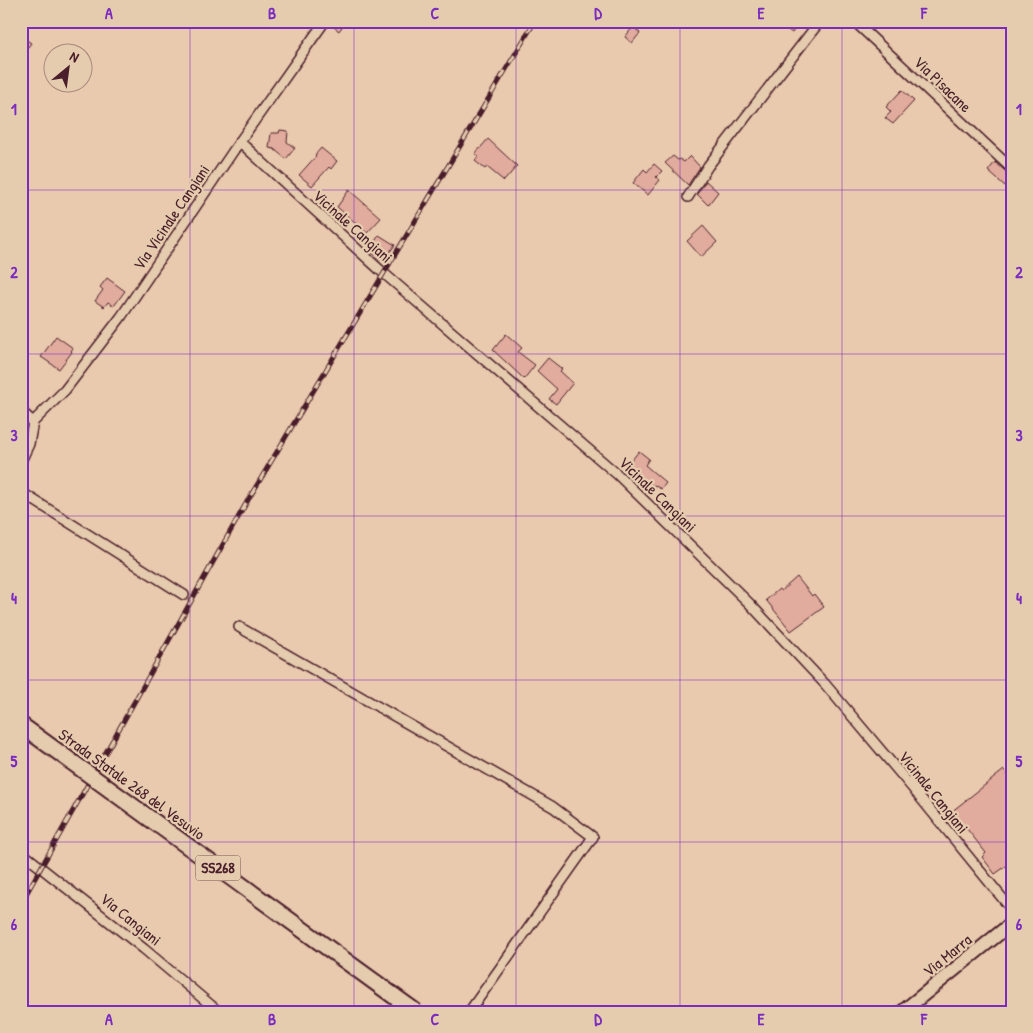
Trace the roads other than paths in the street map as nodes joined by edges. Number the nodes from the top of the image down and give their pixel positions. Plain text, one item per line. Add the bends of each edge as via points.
1 (325, 21) edge
2 (820, 21) edge
3 (854, 21) edge
4 (240, 142) junction
5 (1012, 169) edge
6 (688, 198) dead end
7 (21, 411) edge
8 (33, 422) junction
9 (21, 461) edge
10 (21, 492) edge
11 (184, 595) dead end
12 (239, 627) dead end
13 (21, 725) edge
14 (21, 852) edge
15 (1012, 910) edge
16 (1012, 923) edge
17 (219, 1012) edge
18 (416, 1012) edge
19 (469, 1012) edge
20 (902, 1012) edge

1 - 4 street, Via Vicinale Cangiani
2 - 6 street via 708,166
3 - 5 street, Via Pisacane
4 - 8 street, Via Vicinale Cangiani via 121,317 65,390
4 - 15 street, Vicinale Cangiani via 380,270 618,475 749,603 825,684
7 - 8 street
8 - 9 street via 30,444
10 - 11 street
12 - 19 street via 553,807 593,837
13 - 18 highway, Strada Statale 268 del Vesuvio / SS268, bridge
14 - 17 street, Via Cangiani
16 - 20 main road, Via Marra

